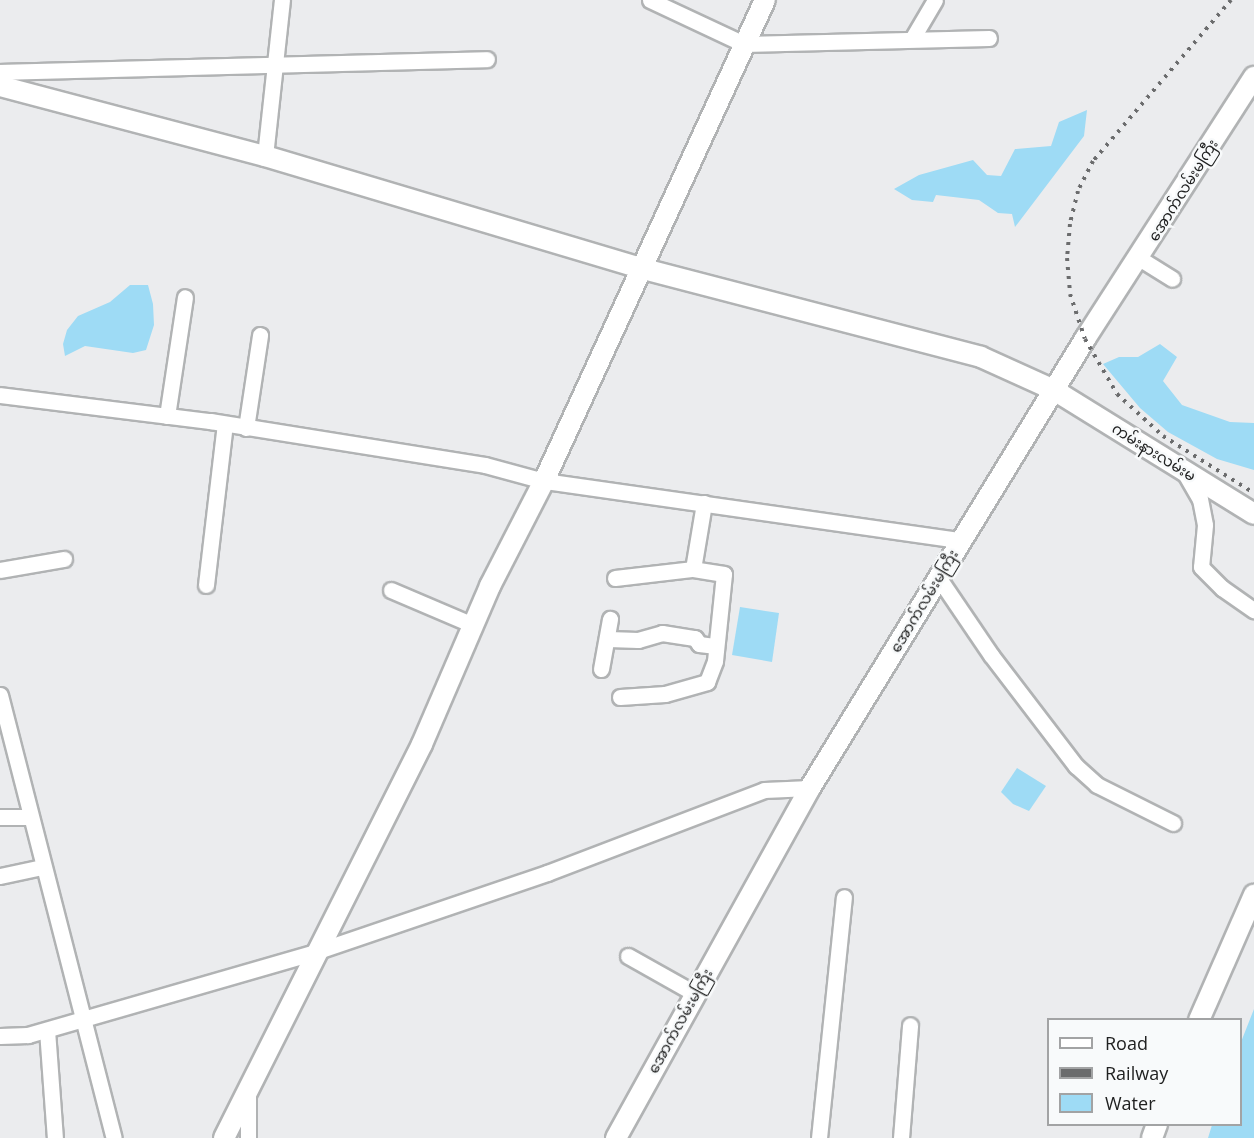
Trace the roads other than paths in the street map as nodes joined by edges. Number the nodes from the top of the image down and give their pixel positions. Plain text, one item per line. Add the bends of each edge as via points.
1 (282, 0) edge
2 (765, 0) edge
3 (935, 0) edge
4 (655, 1) edge
5 (989, 38) dead end
6 (912, 39) junction
7 (744, 44) junction
8 (487, 59) dead end
9 (276, 65) junction
10 (0, 72) edge
11 (1254, 77) edge
12 (0, 86) edge
13 (265, 156) junction
14 (1139, 258) junction
15 (640, 268) junction
16 (1172, 279) dead end
17 (185, 297) dead end
18 (260, 334) dead end
19 (1054, 390) junction
20 (0, 395) edge
21 (167, 416) junction
22 (225, 424) junction
23 (246, 428) junction
24 (1184, 470) junction
25 (544, 481) junction
26 (704, 503) junction
27 (1254, 514) edge
28 (960, 540) junction
29 (64, 559) dead end
30 (693, 569) junction
31 (0, 570) edge
32 (615, 578) dead end
33 (938, 578) junction
34 (206, 585) dead end
35 (391, 590) dead end
36 (1254, 610) edge
37 (610, 619) dead end
38 (473, 626) junction
39 (608, 639) junction
40 (716, 646) junction
41 (602, 669) dead end
42 (0, 695) edge
43 (620, 697) dead end
44 (5, 736) edge
45 (810, 788) junction
46 (0, 817) edge
47 (29, 817) junction
48 (1173, 823) dead end
49 (42, 867) junction
50 (0, 876) edge
51 (1254, 895) edge
52 (844, 897) dead end
53 (315, 952) junction
54 (628, 956) dead end
55 (694, 993) junction
56 (1200, 1018) edge
57 (81, 1019) junction
58 (910, 1025) dead end
59 (46, 1030) junction
60 (0, 1036) edge
61 (248, 1093) junction
62 (55, 1138) edge
63 (114, 1138) edge
64 (224, 1138) edge
65 (248, 1138) edge
66 (616, 1138) edge
67 (819, 1138) edge
68 (901, 1138) edge

1 - 9 street
2 - 7 main road
3 - 6 street
4 - 7 street
5 - 6 street
6 - 7 street
7 - 15 main road
8 - 9 street
9 - 10 street
9 - 13 street
11 - 14 main road, အောက်လမ်းမကြီး
12 - 13 main road, ကမ်းနားလမ်းမ
13 - 15 main road, ကမ်းနားလမ်းမ
14 - 16 street
14 - 19 main road, အောက်လမ်းမကြီး
15 - 19 main road, ကမ်းနားလမ်းမ via 981,357
15 - 25 main road
17 - 21 street
18 - 23 street
19 - 24 main road, ကမ်းနားလမ်းမ
19 - 28 main road, အောက်လမ်းမကြီး
20 - 21 street
21 - 22 street
22 - 23 street
22 - 34 street
23 - 25 street via 485,465
24 - 27 main road, ကမ်းနားလမ်းမ
24 - 36 street via 1200,499 1205,525 1201,567 1222,588
25 - 26 street
25 - 38 main road
26 - 28 street
26 - 30 street
28 - 33 main road, အောက်လမ်းမကြီး
29 - 31 street
30 - 32 street
30 - 40 street via 724,574
33 - 45 main road, အောက်လမ်းမကြီး
33 - 48 street via 1076,766 1097,785
35 - 38 street
37 - 39 street
38 - 53 main road via 422,744
39 - 40 street via 638,640 669,633
39 - 41 street
40 - 43 street via 707,682 665,694
42 - 44 street
44 - 47 street
45 - 53 street via 764,790 547,873
45 - 55 main road, အောက်လမ်းမကြီး
46 - 47 street
47 - 49 street
49 - 50 street
49 - 57 street
51 - 56 main road
52 - 67 street
53 - 57 street
53 - 61 main road
54 - 55 street
55 - 66 main road, အောက်လမ်းမကြီး
57 - 59 street
57 - 63 street
58 - 68 street
59 - 60 street
59 - 62 street
61 - 64 main road
61 - 65 street

